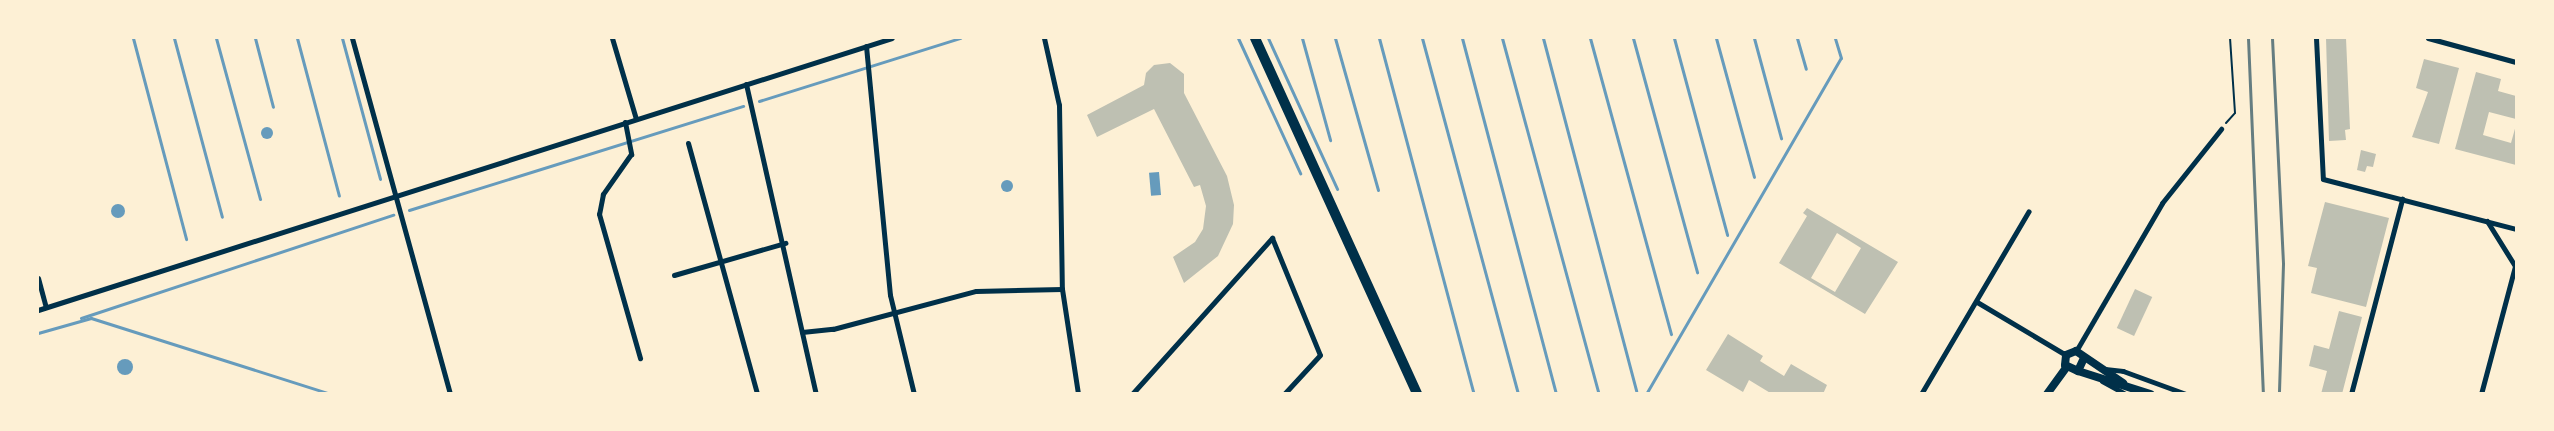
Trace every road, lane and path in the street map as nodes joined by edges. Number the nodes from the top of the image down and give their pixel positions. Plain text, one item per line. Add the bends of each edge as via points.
1 (352, 38) edge
2 (612, 38) edge
3 (892, 38) edge
4 (1044, 38) edge
5 (1255, 38) edge
6 (2230, 38) edge
7 (2316, 38) edge
8 (2428, 38) edge
9 (866, 46) junction
10 (2516, 62) edge
11 (746, 84) junction
12 (636, 119) junction
13 (625, 122) junction
14 (2221, 129) joint
15 (688, 143) dead end
16 (396, 196) junction
17 (2402, 199) junction
18 (2029, 211) dead end
19 (2486, 221) junction
20 (2516, 229) edge
21 (786, 244) junction
22 (721, 262) junction
23 (2516, 265) edge
24 (674, 275) dead end
25 (38, 278) edge
26 (1062, 289) junction
27 (1977, 302) junction
28 (46, 307) junction
29 (38, 310) edge
30 (894, 314) junction
31 (802, 332) junction
32 (2076, 351) junction
33 (2066, 355) junction
34 (640, 358) dead end
35 (2084, 358) junction
36 (2066, 368) junction
37 (2104, 369) junction
38 (2078, 371) junction
39 (2100, 380) junction
40 (2123, 383) junction
41 (814, 393) edge
42 (450, 394) edge
43 (757, 394) edge
44 (914, 394) edge
45 (1078, 394) edge
46 (1132, 394) edge
47 (1284, 394) edge
48 (1417, 394) edge
49 (1922, 394) edge
50 (2047, 394) edge
51 (2125, 394) edge
52 (2150, 394) edge
53 (2186, 394) edge
54 (2351, 394) edge
55 (2481, 394) edge

1 - 16 street
2 - 12 street
3 - 9 street
4 - 26 street via 1059,105
5 - 48 main road
6 - 14 path via 2236,113
7 - 17 street via 2323,179
8 - 10 street
9 - 11 street
9 - 30 street via 872,72
11 - 12 street
11 - 21 street
12 - 13 street
13 - 16 street
13 - 34 street via 631,145 630,157 604,194 599,214
14 - 32 street via 2162,203
15 - 22 street
16 - 28 street
16 - 42 street
17 - 19 street
17 - 54 street
18 - 27 street
19 - 20 street
19 - 23 street
21 - 22 street
21 - 31 street
22 - 24 street
22 - 43 street
23 - 55 street
25 - 28 street
26 - 30 street via 976,291
26 - 45 street
27 - 33 street
27 - 49 street
28 - 29 street
30 - 31 street
30 - 44 street
31 - 41 street
32 - 33 street
32 - 35 street
33 - 36 street
35 - 37 street
35 - 38 street
36 - 38 street
36 - 50 street
37 - 40 street
37 - 53 street via 2123,371
38 - 39 street
39 - 40 street
39 - 51 street
40 - 52 street
46 - 47 street via 1272,238 1320,355

